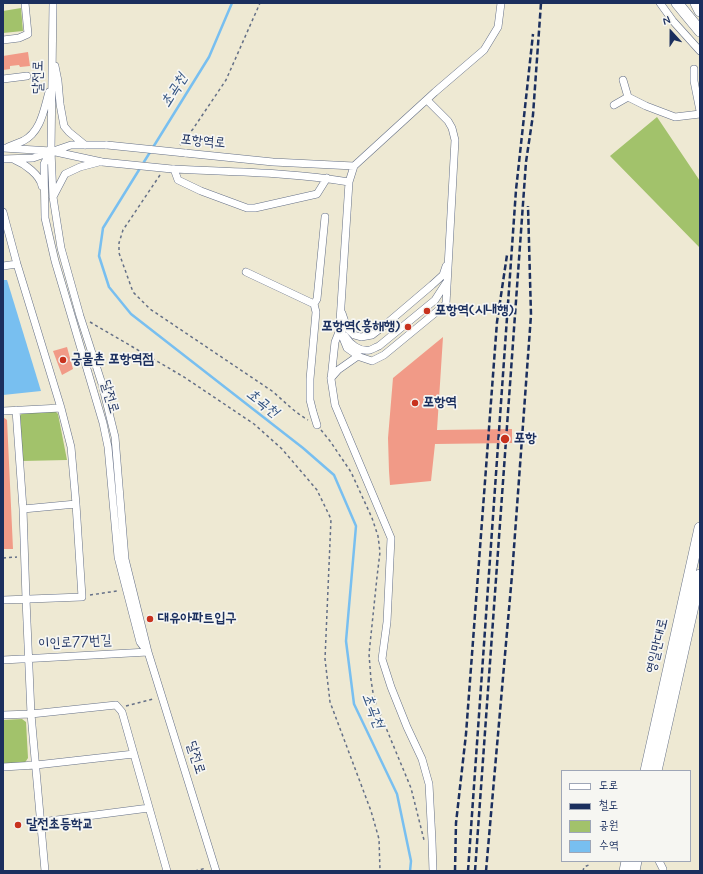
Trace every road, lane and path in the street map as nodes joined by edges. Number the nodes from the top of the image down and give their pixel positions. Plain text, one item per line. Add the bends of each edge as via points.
1 (25, 3) edge
2 (53, 3) edge
3 (260, 3) edge
4 (501, 3) edge
5 (660, 3) edge
6 (677, 3) edge
7 (696, 3) edge
8 (700, 11) edge
9 (700, 31) edge
10 (3, 40) edge
11 (700, 51) edge
12 (52, 56) junction
13 (694, 70) dead end
14 (27, 76) dead end
15 (3, 79) edge
16 (52, 80) junction
17 (623, 80) dead end
18 (628, 97) junction
19 (427, 100) junction
20 (614, 105) dead end
21 (700, 111) edge
22 (700, 114) edge
23 (85, 145) junction
24 (4, 148) edge
25 (177, 150) dead end
26 (50, 152) junction
27 (3, 159) edge
28 (13, 159) junction
29 (102, 162) junction
30 (354, 166) junction
31 (173, 169) junction
32 (161, 173) dead end
33 (327, 178) junction
34 (349, 182) junction
35 (44, 196) junction
36 (53, 197) junction
37 (3, 212) edge
38 (325, 217) dead end
39 (448, 260) junction
40 (17, 264) junction
41 (3, 266) edge
42 (246, 272) dead end
43 (447, 281) junction
44 (314, 304) junction
45 (341, 310) junction
46 (80, 316) junction
47 (341, 329) junction
48 (358, 356) junction
49 (331, 379) junction
50 (61, 408) junction
51 (16, 410) junction
52 (3, 411) edge
53 (317, 425) joint
54 (76, 504) junction
55 (22, 509) junction
56 (700, 528) edge
57 (18, 557) dead end
58 (3, 558) edge
59 (700, 575) edge
60 (117, 591) dead end
61 (82, 597) junction
62 (26, 599) junction
63 (3, 600) edge
64 (148, 652) junction
65 (29, 658) junction
66 (3, 660) edge
67 (153, 699) dead end
68 (119, 708) junction
69 (32, 714) junction
70 (3, 715) edge
71 (134, 754) junction
72 (36, 765) junction
73 (3, 767) edge
74 (646, 770) edge
75 (656, 770) edge
76 (149, 808) junction
77 (41, 822) junction
78 (591, 864) dead end
79 (206, 868) dead end
80 (46, 871) edge
81 (167, 871) edge
82 (195, 871) edge
83 (216, 871) edge
84 (380, 871) edge
85 (433, 871) edge
86 (583, 871) edge

1 - 10 street via 28,34 20,38
2 - 12 street, 달전로
3 - 25 path via 226,80
4 - 19 street via 498,27 484,50
5 - 11 street
6 - 9 highway
7 - 8 highway
12 - 16 street, 달전로
12 - 23 street via 64,126
13 - 21 street
14 - 15 street
16 - 24 street via 42,119 33,133 24,140
16 - 26 street, 달전로
17 - 18 street
18 - 20 street
18 - 22 street via 674,117
19 - 30 street
19 - 39 street via 448,121 455,140
23 - 26 street, 포항역로 via 71,145
23 - 30 street, 포항역로, bridge via 272,162
24 - 26 street, 포항역로
26 - 28 street, 포항역로 via 33,158
26 - 29 street, 포항역로
26 - 35 street, 달전로 via 44,164
26 - 36 street, 달전로
27 - 28 street, 포항역로
28 - 35 street via 22,162 41,181
29 - 31 street, 포항역로, bridge
29 - 36 street via 80,167 65,174
30 - 34 street
31 - 33 street, 포항역로
31 - 33 street via 178,180 201,192 246,208 317,194
32 - 53 path via 123,230 119,243 119,253 133,292 150,309 272,391 298,414
33 - 34 street, 포항역로
34 - 45 street
35 - 64 street, 달전로 via 45,218 55,262 108,447 118,557 140,642
36 - 46 street, 달전로 via 61,248
37 - 40 street
38 - 44 street via 317,299
39 - 43 street
39 - 45 street via 443,275 372,335 354,335 347,328
40 - 41 street
40 - 50 street
42 - 44 street
43 - 47 street via 435,300 379,346 368,350 358,349 348,341
43 - 48 street via 446,304 384,355 372,360
44 - 53 street via 316,312 310,400
45 - 47 street
46 - 64 street, 달전로 via 102,384 114,437 125,559
46 - 84 path via 184,377 254,424 282,449 317,490 331,519 325,659 330,702 373,818 379,840
47 - 48 street via 348,348
47 - 49 street via 335,342
48 - 49 street via 338,370
49 - 85 street via 335,405 391,538 387,622 382,659 391,687 422,759 429,784
50 - 51 street
50 - 54 street via 71,447
51 - 52 street
51 - 55 street
54 - 55 street
54 - 61 street
55 - 62 street
56 - 74 highway, 영일만대로
57 - 58 path
59 - 75 highway, 영일만대로
60 - 61 path
61 - 62 street
62 - 63 street
62 - 65 street
64 - 65 street, 이인로77번길
64 - 83 street, 달전로
65 - 66 street, 이인로77번길
65 - 69 street
67 - 68 path
68 - 69 street via 116,704
68 - 71 street
69 - 70 street
69 - 72 street
71 - 72 street
71 - 76 street
72 - 73 street
72 - 77 street
76 - 77 street
76 - 81 street
77 - 80 street
78 - 86 path via 584,867
79 - 82 path

